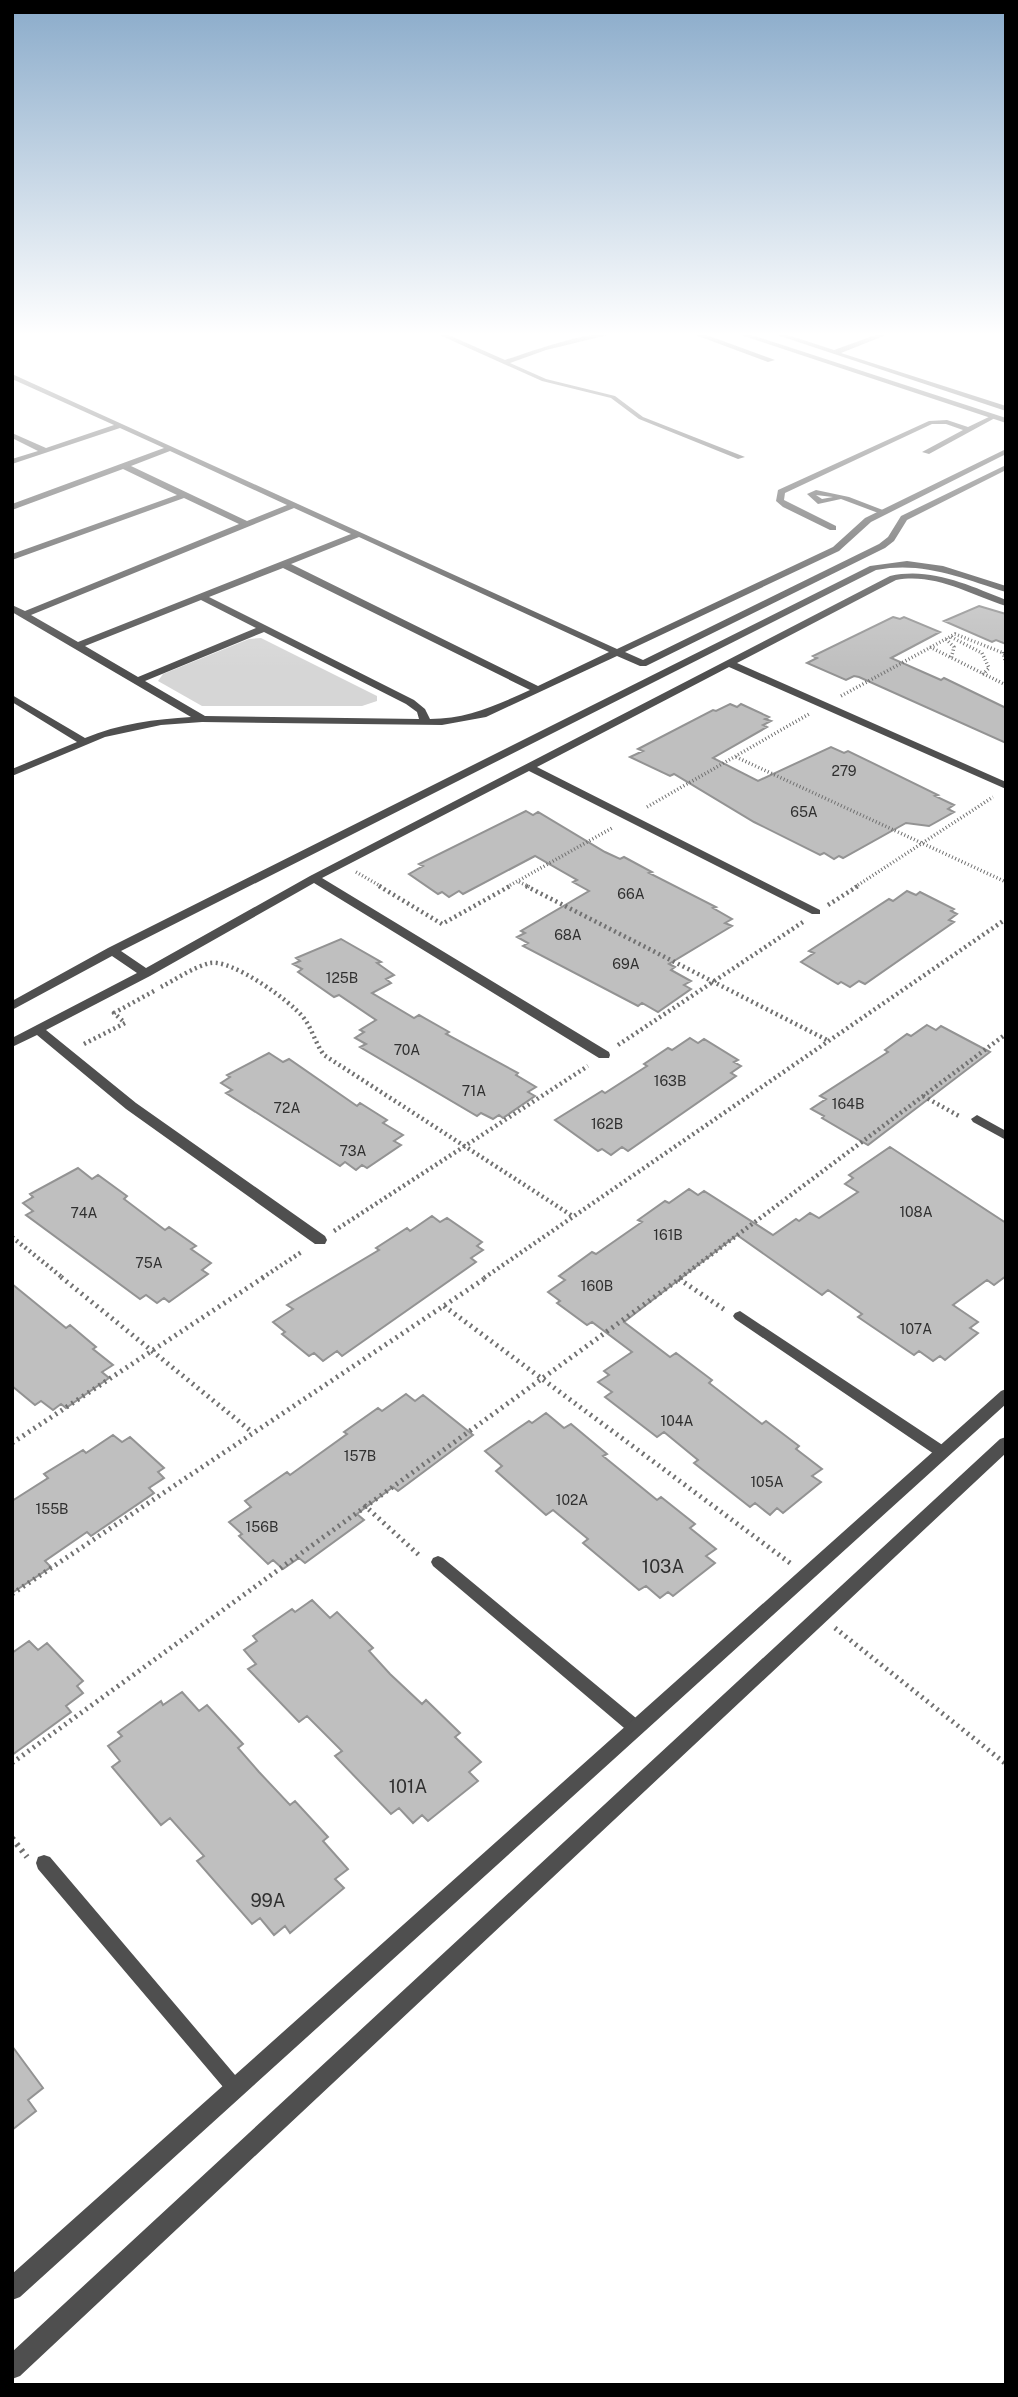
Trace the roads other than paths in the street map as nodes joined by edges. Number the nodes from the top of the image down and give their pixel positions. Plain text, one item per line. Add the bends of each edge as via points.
1 (32, 445) edge
2 (63, 445) edge
3 (160, 445) edge
4 (710, 445) edge
5 (882, 445) edge
6 (940, 445) edge
7 (169, 449) junction
8 (45, 451) junction
9 (1006, 451) edge
10 (926, 452) dead end
11 (741, 457) dead end
12 (12, 462) edge
13 (124, 466) junction
14 (1006, 467) edge
15 (184, 495) junction
16 (841, 497) dead end
17 (292, 506) junction
18 (12, 507) edge
19 (884, 512) junction
20 (245, 524) junction
21 (833, 528) dead end
22 (357, 535) junction
23 (12, 557) edge
24 (283, 565) junction
25 (1006, 589) edge
26 (202, 597) junction
27 (1006, 603) edge
28 (12, 608) edge
29 (24, 615) junction
30 (669, 626) junction
31 (262, 629) junction
32 (695, 638) junction
33 (77, 646) junction
34 (616, 650) junction
35 (729, 663) junction
36 (137, 681) junction
37 (536, 690) junction
38 (12, 698) edge
39 (202, 719) junction
40 (426, 722) junction
41 (84, 742) junction
42 (528, 766) junction
43 (12, 773) edge
44 (1006, 786) edge
45 (314, 878) junction
46 (816, 912) road end
47 (112, 951) junction
48 (146, 973) junction
49 (12, 1006) edge
50 (37, 1029) junction
51 (12, 1043) edge
52 (604, 1055) road end
53 (980, 1121) road end
54 (1006, 1136) edge
55 (320, 1240) road end
56 (742, 1318) road end
57 (1006, 1395) edge
58 (1006, 1443) edge
59 (942, 1452) junction
60 (440, 1564) road end
61 (636, 1728) junction
62 (44, 1863) dead end
63 (235, 2088) junction
64 (12, 2289) edge
65 (12, 2368) edge

1 - 8 street
2 - 8 street
3 - 7 street
4 - 11 lane
5 - 21 lane via 781,492 780,501
6 - 10 lane
7 - 13 street
7 - 17 street
8 - 12 street
9 - 19 street
13 - 15 street
13 - 18 street
14 - 32 street via 904,518 883,546
15 - 20 street
15 - 23 street
16 - 19 lane
17 - 20 street
17 - 22 street
19 - 30 street via 862,524 836,549
20 - 29 street
22 - 24 street
22 - 34 street
24 - 26 street
24 - 37 street
25 - 47 street via 936,565 902,563 873,568
26 - 31 street
26 - 33 street
27 - 35 street via 932,577 901,576
28 - 29 street
29 - 33 street
30 - 32 street
30 - 34 street
31 - 36 street
31 - 40 street via 410,702
32 - 34 street via 643,664
33 - 36 street
34 - 37 street
35 - 42 street
35 - 44 street
36 - 39 street
37 - 40 street via 486,714
38 - 41 street
39 - 40 street
39 - 41 street via 141,725
41 - 43 street
42 - 45 street
42 - 46 street
45 - 48 street
45 - 52 street
47 - 48 street
47 - 49 street
48 - 50 street
50 - 51 street
50 - 55 street via 131,1106
53 - 54 lane
56 - 59 lane
57 - 59 street
58 - 65 street
59 - 61 street
60 - 61 lane
61 - 63 street
62 - 63 lane
63 - 64 street

